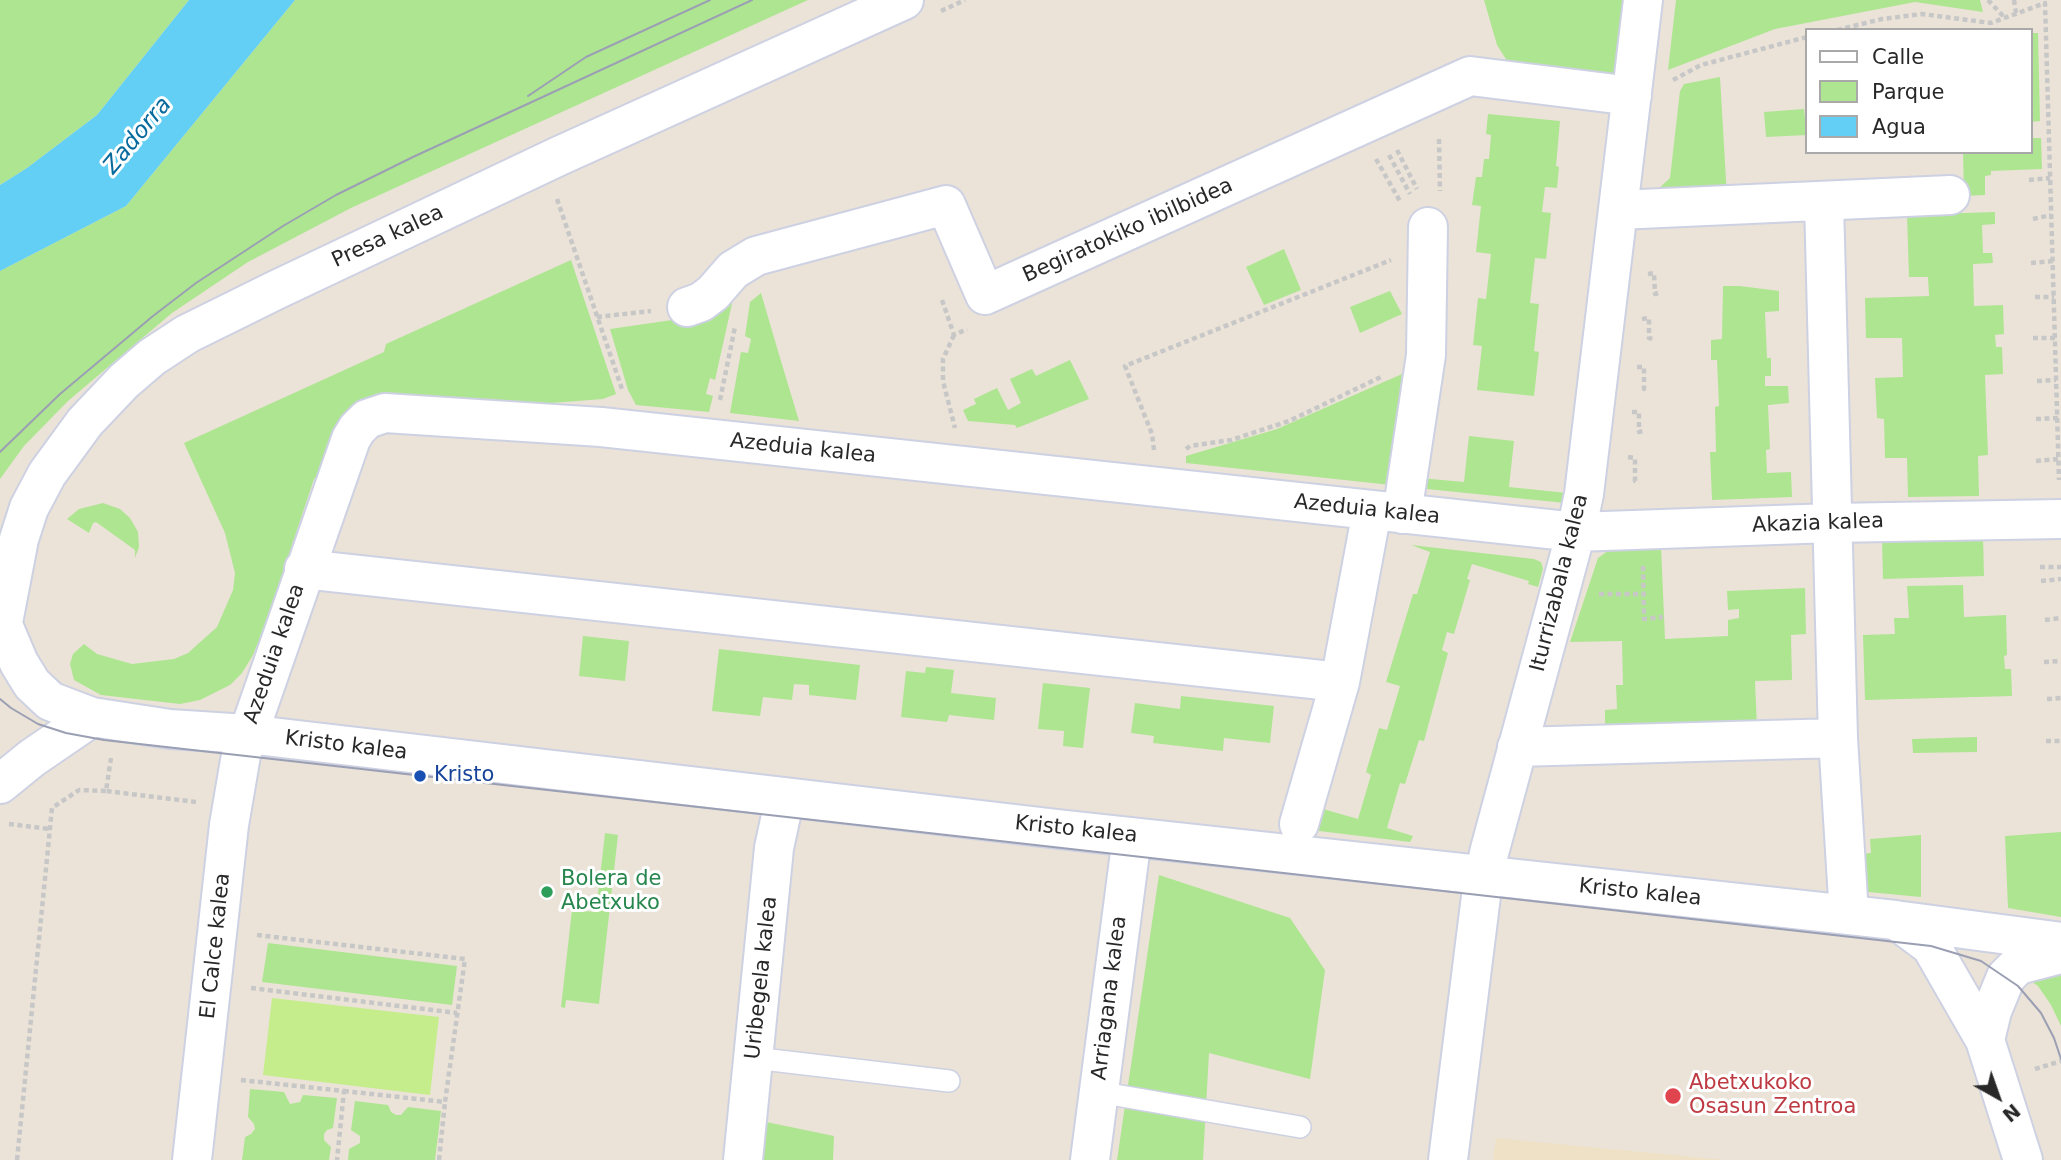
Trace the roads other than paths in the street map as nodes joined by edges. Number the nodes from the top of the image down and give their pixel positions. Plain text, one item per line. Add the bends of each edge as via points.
1 (904, 0) edge
2 (1643, 0) edge
3 (1632, 96) junction
4 (1950, 195) dead end
5 (1824, 202) junction
6 (1618, 210) junction
7 (1422, 216) road end
8 (687, 307) road end
9 (1387, 513) junction
10 (2061, 519) edge
11 (1832, 523) junction
12 (1576, 532) junction
13 (304, 569) junction
14 (3, 625) edge
15 (1340, 682) junction
16 (92, 717) junction
17 (247, 734) junction
18 (1838, 738) junction
19 (1517, 747) junction
20 (0, 784) edge
21 (785, 797) junction
22 (1299, 824) dead end
23 (1132, 837) junction
24 (1486, 877) junction
25 (1849, 915) junction
26 (1895, 920) junction
27 (2061, 942) edge
28 (2061, 954) edge
29 (1985, 1040) junction
30 (754, 1058) junction
31 (949, 1081) dead end
32 (1098, 1092) junction
33 (1300, 1127) dead end
34 (192, 1160) edge
35 (743, 1160) edge
36 (1090, 1160) edge
37 (1448, 1160) edge
38 (2024, 1160) edge

1 - 14 street, Presa kalea via 559,156 220,317 152,357 85,422 47,474 19,539
2 - 3 street, Iturrizabala kalea
3 - 6 street, Iturrizabala kalea
3 - 8 street, Begiratokiko ibilbidea via 1470,76 985,295 946,205 756,256 733,270 701,302
4 - 5 street
5 - 6 street
5 - 11 street
6 - 12 street, Iturrizabala kalea
7 - 9 street via 1426,355
9 - 12 street, Azeduia kalea
9 - 13 street, Azeduia kalea via 601,427 385,414 367,419 351,439
9 - 15 street
10 - 11 street, Akazia kalea
11 - 12 street, Akazia kalea
11 - 18 street
12 - 19 street, Iturrizabala kalea
13 - 15 street
13 - 17 street, Azeduia kalea
14 - 16 street, Kristo kalea via 32,684 50,701
15 - 22 street
16 - 17 street, Kristo kalea
16 - 20 street
17 - 21 street, Kristo kalea
17 - 34 street, El Calce kalea via 229,825
18 - 19 street
18 - 25 street
19 - 24 street, Iturrizabala kalea
21 - 23 street, Kristo kalea
21 - 30 street, Uribegela kalea via 775,848
23 - 24 street, Kristo kalea
23 - 32 street, Arriagana kalea
24 - 25 street, Kristo kalea
24 - 37 street, Iturrizabala kalea
25 - 26 street, Kristo kalea
26 - 27 street, Kristo kalea
26 - 29 street via 1931,946
28 - 29 street via 2018,965 2006,977
29 - 38 street
30 - 31 lane
30 - 35 street, Uribegela kalea
32 - 33 lane
32 - 36 street, Arriagana kalea

